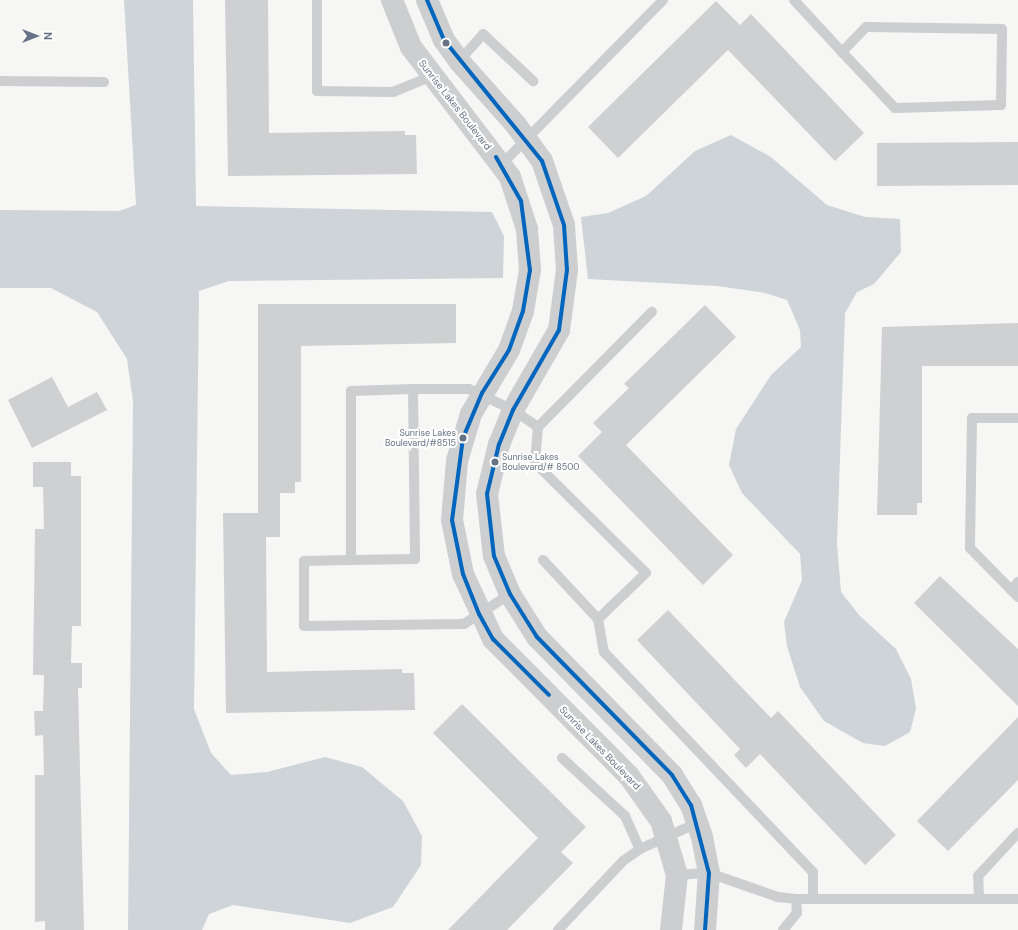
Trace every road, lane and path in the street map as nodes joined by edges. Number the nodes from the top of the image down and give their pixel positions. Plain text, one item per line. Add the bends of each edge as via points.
1 (317, 0) edge
2 (392, 0) edge
3 (427, 0) edge
4 (663, 0) edge
5 (794, 0) edge
6 (842, 52) junction
7 (459, 61) junction
8 (432, 76) junction
9 (0, 81) edge
10 (533, 81) dead end
11 (104, 82) dead end
12 (527, 141) junction
13 (501, 165) junction
14 (652, 312) dead end
15 (413, 389) junction
16 (482, 393) junction
17 (513, 410) junction
18 (1018, 418) edge
19 (538, 427) junction
20 (351, 560) junction
21 (543, 560) dead end
22 (1016, 590) edge
23 (510, 594) junction
24 (479, 614) junction
25 (598, 619) junction
26 (562, 758) dead end
27 (697, 823) junction
28 (1018, 833) edge
29 (668, 837) junction
30 (640, 849) junction
31 (709, 873) junction
32 (677, 875) junction
33 (813, 898) junction
34 (796, 899) junction
35 (979, 899) junction
36 (1018, 899) edge
37 (558, 930) edge
38 (671, 930) edge
39 (705, 930) edge
40 (783, 930) edge

1 - 8 lane via 317,91 393,92
2 - 8 street, Sunrise Lakes Boulevard via 411,47
3 - 7 street via 444,40
4 - 12 lane
5 - 6 lane
6 - 6 lane via 895,108 1002,105 1002,28 866,27
7 - 10 lane via 483,34
7 - 12 street
8 - 13 street, Sunrise Lakes Boulevard
9 - 11 lane
12 - 13 lane
12 - 17 street via 542,161 553,186 564,225 567,270 559,330
13 - 16 street, Sunrise Lakes Boulevard via 521,201 527,229 530,270 523,311 509,350
14 - 19 lane
15 - 16 lane via 469,389
15 - 20 lane via 351,391
15 - 20 lane via 415,559
16 - 17 lane
16 - 24 street, Sunrise Lakes Boulevard via 471,414 457,461 452,520 463,574
17 - 19 lane
17 - 23 street via 499,444 487,494 494,556
18 - 22 lane via 972,418 970,548
19 - 25 lane via 535,464 646,573
20 - 24 lane via 304,561 304,626 464,624
21 - 25 lane
23 - 24 lane
23 - 27 street via 537,637 672,775
24 - 29 street, Sunrise Lakes Boulevard via 493,639 629,776 649,801
25 - 33 lane via 604,652 813,872
26 - 30 lane via 625,816
27 - 29 lane
27 - 31 street
28 - 35 lane via 978,876
29 - 30 lane
29 - 32 street, Sunrise Lakes Boulevard
30 - 37 lane via 622,861
31 - 32 lane
31 - 34 lane via 778,897
31 - 39 street
32 - 38 street, Sunrise Lakes Boulevard
33 - 34 lane
33 - 35 lane
34 - 40 lane via 797,913
35 - 36 lane

